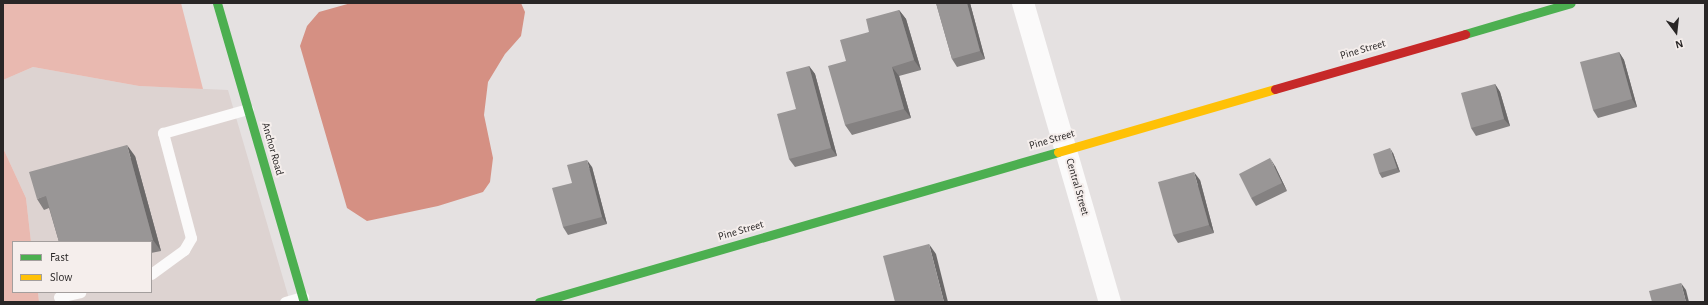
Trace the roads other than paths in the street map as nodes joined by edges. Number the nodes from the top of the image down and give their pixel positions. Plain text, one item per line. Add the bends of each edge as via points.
1 (217, 3) edge
2 (1023, 3) edge
3 (1571, 3) edge
4 (248, 109) junction
5 (1066, 148) junction
6 (152, 273) edge
7 (76, 293) edge
8 (60, 297) dead end
9 (304, 299) edge
10 (285, 302) edge
11 (539, 302) edge
12 (1110, 302) edge

1 - 4 street, Anchor Road
2 - 5 street, Central Street
3 - 5 street, Pine Street
4 - 6 lane via 163,133 191,238 184,250
4 - 9 street, Anchor Road
5 - 11 street, Pine Street
5 - 12 street, Central Street
7 - 8 lane
9 - 10 lane

